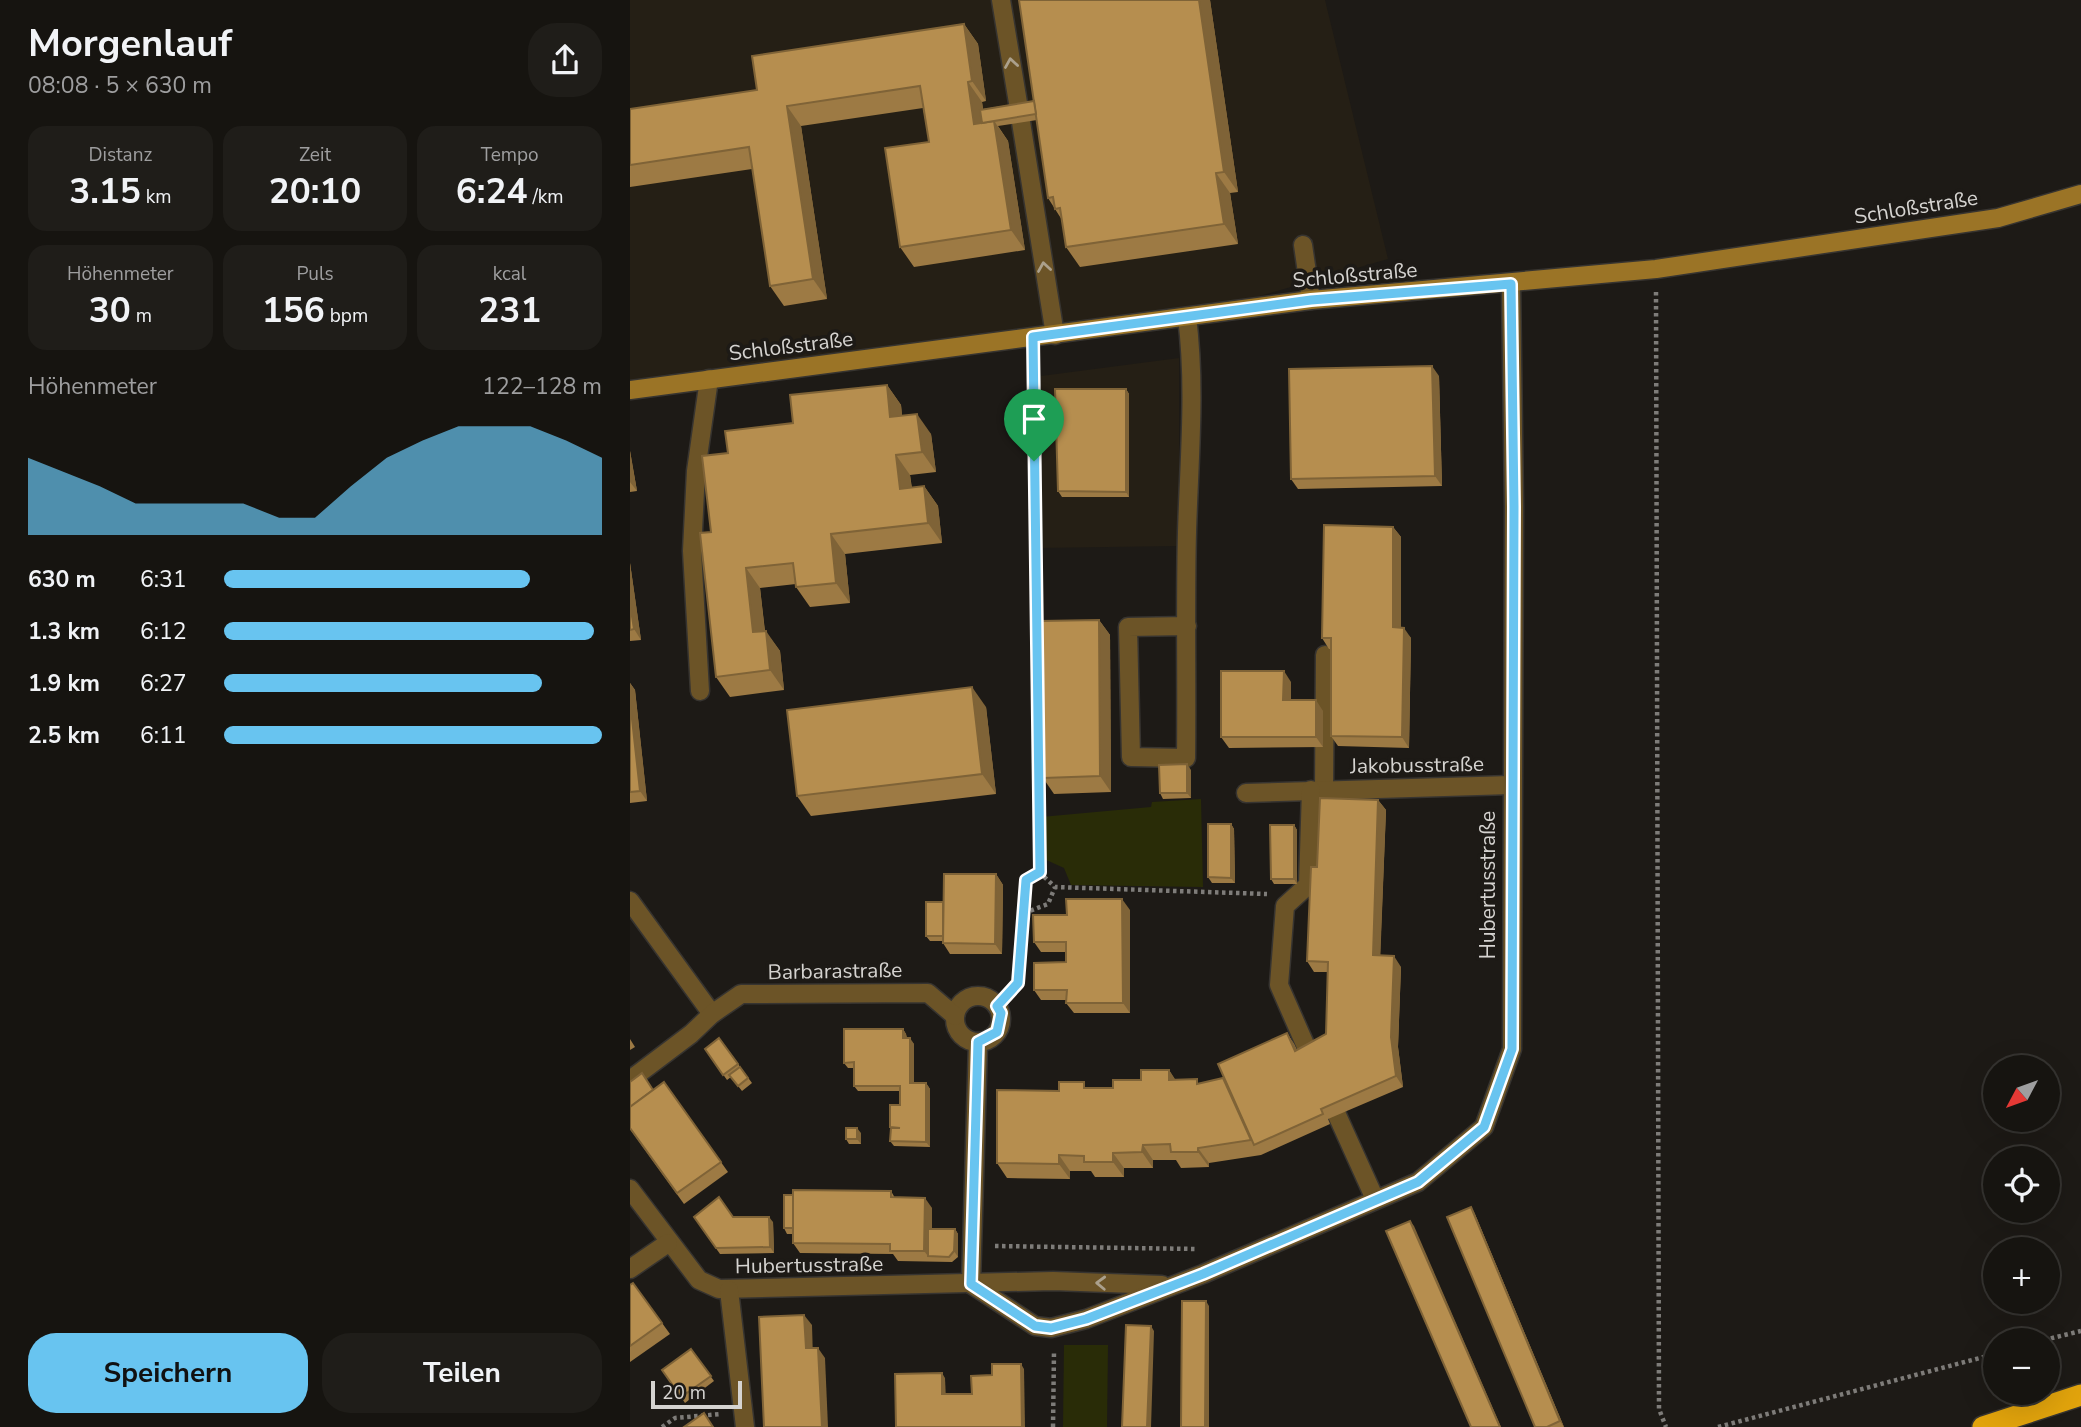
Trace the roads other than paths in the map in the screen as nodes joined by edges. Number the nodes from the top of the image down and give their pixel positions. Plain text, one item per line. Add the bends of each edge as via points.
1 (1001, 0) edge
2 (2081, 194) edge
3 (1303, 245) dead end
4 (1511, 284) junction
5 (1311, 300) junction
6 (1188, 317) junction
7 (1055, 335) junction
8 (709, 379) junction
9 (630, 390) edge
10 (1187, 626) junction
11 (1325, 655) edge
12 (700, 691) dead end
13 (1511, 785) junction
14 (1318, 790) junction
15 (1246, 793) dead end
16 (630, 901) edge
17 (712, 1014) junction
18 (955, 1016) junction
19 (978, 1042) junction
20 (1311, 1058) edge
21 (630, 1080) edge
22 (1337, 1115) edge
23 (630, 1189) edge
24 (1375, 1199) junction
25 (668, 1243) junction
26 (630, 1269) edge
27 (971, 1284) junction
28 (1169, 1285) junction
29 (729, 1290) junction
30 (2081, 1395) edge
31 (744, 1420) edge
32 (1983, 1427) edge

7 -> 1 street
2 - 4 street, Schloßstraße via 1998,218 1656,269
3 - 5 street
4 - 5 street, Schloßstraße
4 - 13 street, Hubertusstraße
5 - 6 street, Schloßstraße
6 - 7 street, Schloßstraße
6 - 10 street via 1192,355
7 - 8 street, Schloßstraße
8 - 9 street, Schloßstraße
8 - 12 street via 696,471 692,551
10 - 10 street via 1186,758 1131,757 1128,627
11 - 14 street, Jakobusstraße
13 - 14 street, Jakobusstraße
13 - 24 street, Hubertusstraße via 1512,1049 1484,1127 1418,1182
14 - 15 street, Jakobusstraße
14 - 20 street, Jakobusstraße via 1308,885 1285,906 1279,985
16 - 17 street
17 - 18 street, Barbarastraße via 741,994 928,993
17 - 21 street, Barbarastraße
18 - 19 street, Barbarastraße via 959,1032
18 - 19 street via 970,997 986,997 997,1006 1001,1013 997,1032
19 - 27 street
22 - 24 street
23 - 25 street, Hubertusstraße
24 - 28 street, Hubertusstraße
25 - 26 street
25 - 29 street, Hubertusstraße via 699,1280
28 -> 27 street, Hubertusstraße
27 - 28 street, Hubertusstraße via 1035,1326 1051,1328 1086,1319
27 - 29 street, Hubertusstraße
29 - 31 street
30 - 32 highway

